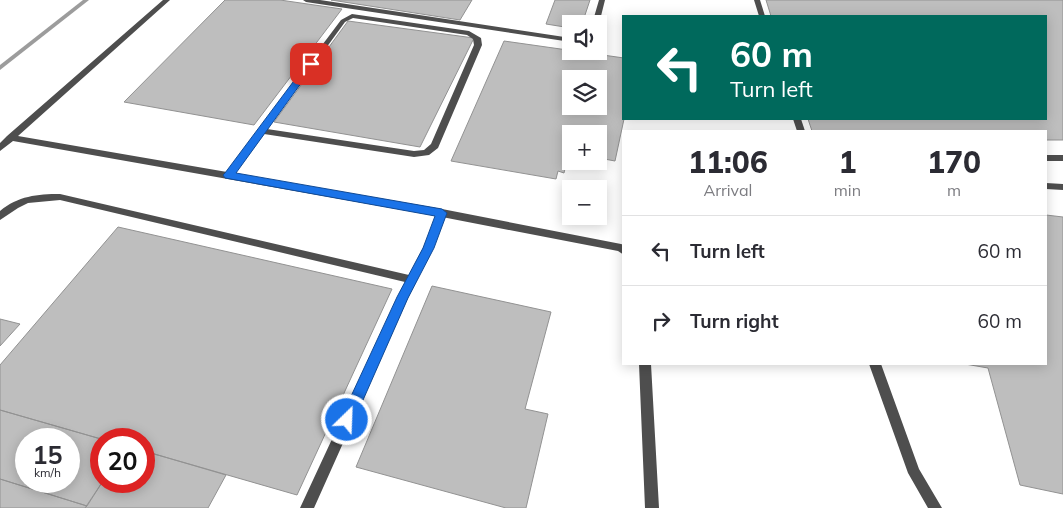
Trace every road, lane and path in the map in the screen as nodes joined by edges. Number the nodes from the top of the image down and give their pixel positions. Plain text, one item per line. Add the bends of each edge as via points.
1 (167, 0) edge
2 (306, 0) edge
3 (602, 0) edge
4 (757, 0) edge
5 (598, 15) edge
6 (762, 15) edge
7 (562, 39) edge
8 (260, 131) junction
9 (10, 138) junction
10 (0, 148) edge
11 (1047, 158) edge
12 (1063, 158) edge
13 (228, 175) junction
14 (1047, 186) edge
15 (1063, 187) edge
16 (442, 213) junction
17 (0, 216) edge
18 (622, 249) edge
19 (413, 280) junction
20 (645, 365) edge
21 (875, 365) edge
22 (307, 508) edge
23 (652, 508) edge
24 (935, 508) edge

1 - 9 street
2 - 7 street
3 - 5 street
4 - 6 street
8 - 8 street via 343,21 352,16 470,33 477,38 478,45 435,146 426,153 414,154
8 - 13 street
9 - 10 street
9 - 13 street
11 - 12 street
13 - 16 street
14 - 15 street
16 - 18 street
16 - 19 street
17 - 19 street via 31,197 60,197
19 - 22 street
20 - 23 street
21 - 24 street via 914,473

